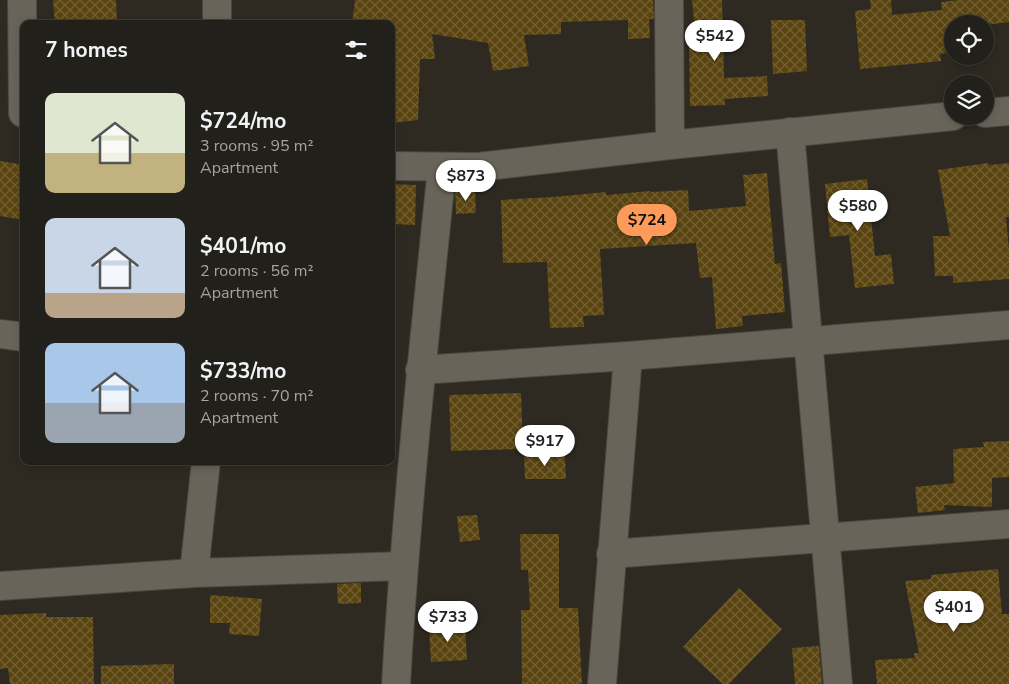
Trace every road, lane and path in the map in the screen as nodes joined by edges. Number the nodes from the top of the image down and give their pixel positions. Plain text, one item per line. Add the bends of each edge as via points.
1 (22, 0) edge
2 (217, 0) edge
3 (669, 0) edge
4 (21, 20) edge
5 (217, 20) edge
6 (20, 37) edge
7 (1009, 111) edge
8 (16, 112) edge
9 (994, 112) edge
10 (944, 117) edge
11 (790, 132) junction
12 (670, 145) junction
13 (395, 166) edge
14 (442, 168) junction
15 (1009, 325) edge
16 (0, 334) edge
17 (20, 336) edge
18 (808, 341) junction
19 (628, 356) junction
20 (420, 370) junction
21 (206, 465) edge
22 (1009, 524) edge
23 (825, 538) junction
24 (611, 554) junction
25 (402, 566) junction
26 (194, 573) junction
27 (0, 586) edge
28 (396, 684) edge
29 (602, 684) edge
30 (838, 684) edge

1 - 4 street
2 - 5 street
3 - 12 street
6 - 8 street
7 - 9 street
10 - 11 street
11 - 12 street
11 - 18 street
12 - 14 street via 478,167
13 - 14 street
14 - 20 street
15 - 18 street
16 - 17 street
18 - 19 street
18 - 23 street
19 - 20 street
19 - 24 street
20 - 25 street
21 - 26 street
22 - 23 street
23 - 24 street
23 - 30 street
24 - 29 street
25 - 26 street
25 - 28 street
26 - 27 street

